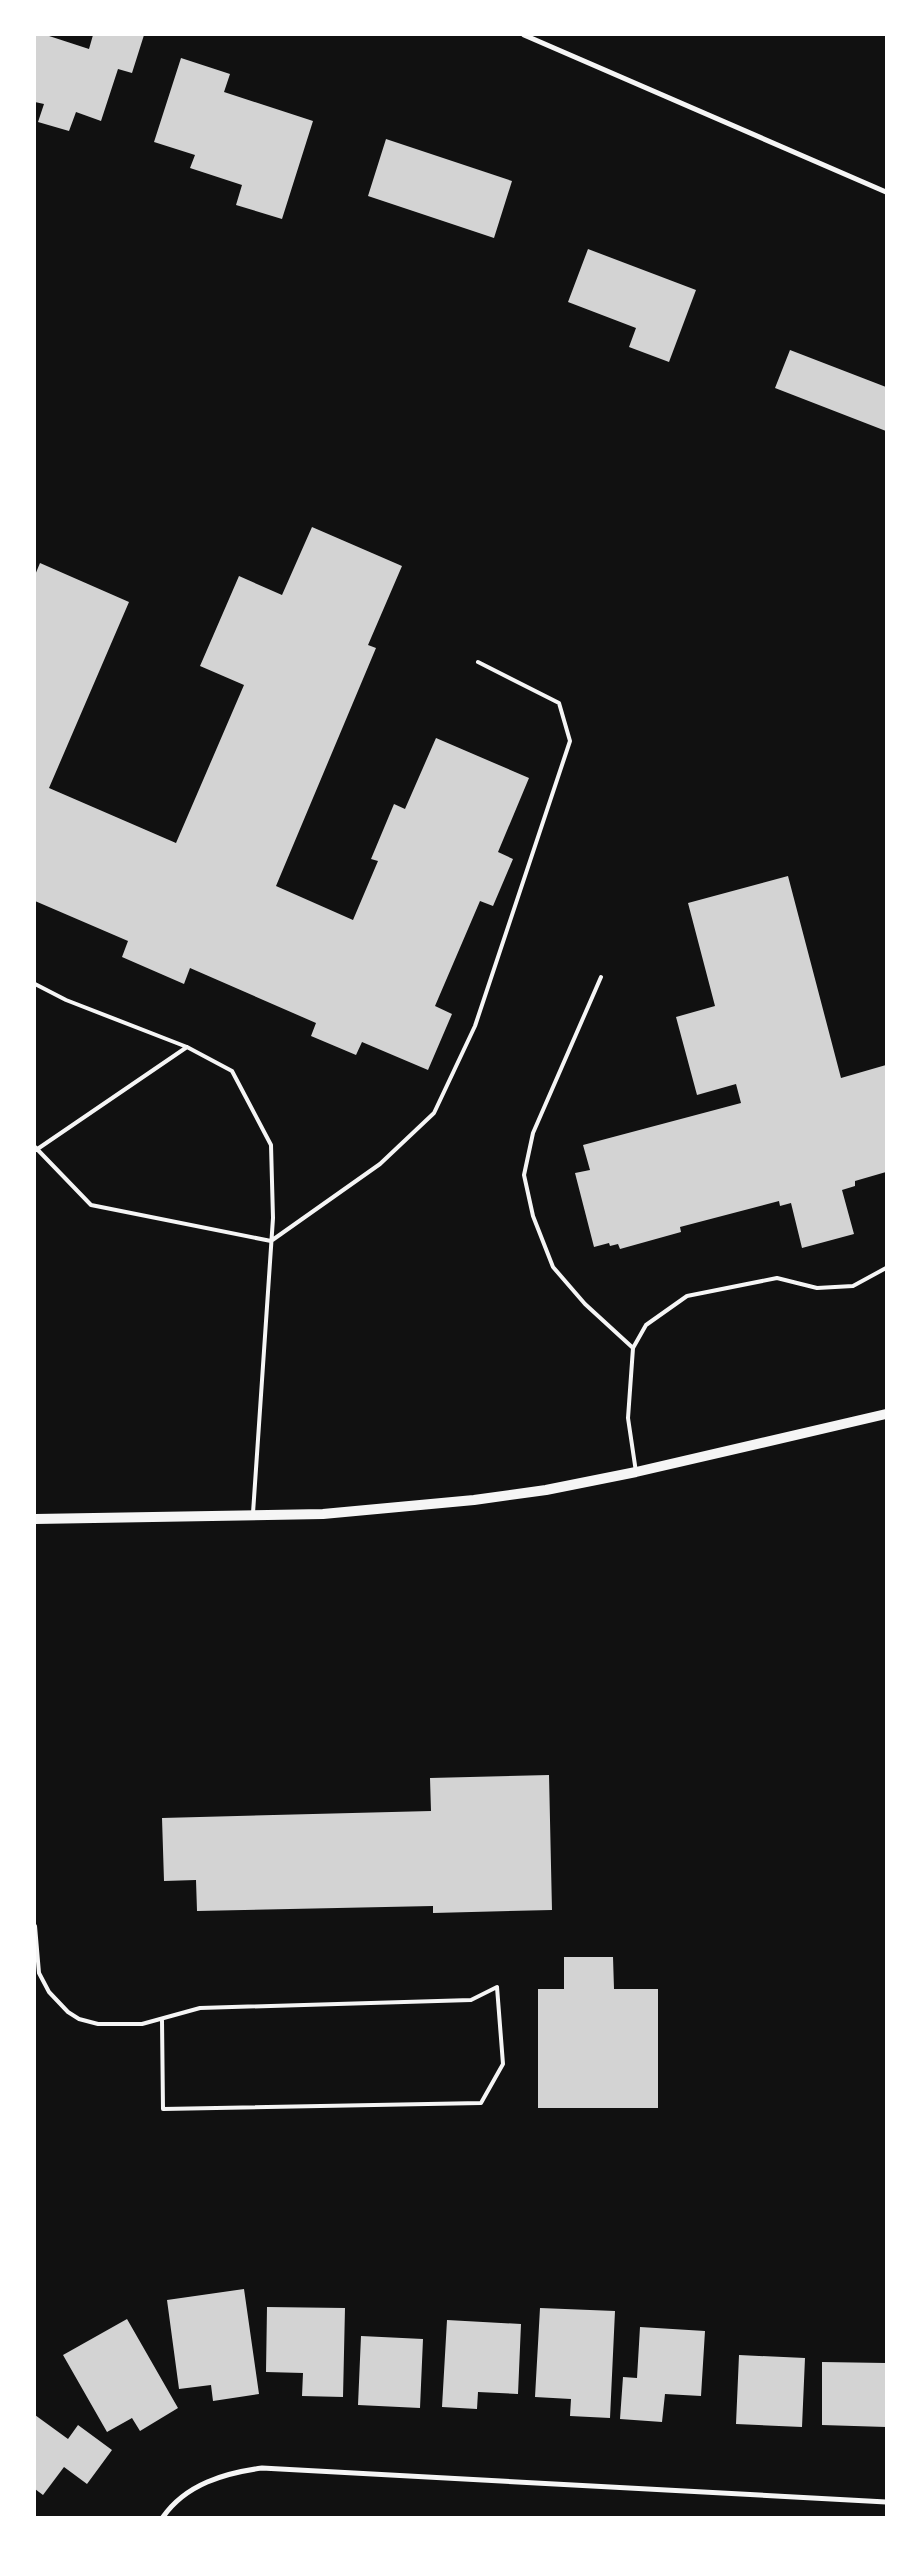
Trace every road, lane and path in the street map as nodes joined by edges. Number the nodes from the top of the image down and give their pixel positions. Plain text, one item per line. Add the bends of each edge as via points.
1 (524, 35) edge
2 (886, 192) edge
3 (478, 662) dead end
4 (601, 977) dead end
5 (35, 984) edge
6 (187, 1047) junction
7 (36, 1149) edge
8 (271, 1241) junction
9 (886, 1268) edge
10 (634, 1348) junction
11 (886, 1414) edge
12 (636, 1472) junction
13 (252, 1516) junction
14 (35, 1519) edge
15 (35, 1926) edge
16 (162, 2020) junction
17 (886, 2502) edge
18 (163, 2517) edge

1 - 2 street
3 - 8 lane via 559,703 570,741 475,1026 434,1113 380,1164
4 - 10 lane via 533,1133 524,1175 533,1216 553,1267 585,1304
5 - 6 lane via 66,1000
6 - 7 lane
6 - 8 lane via 232,1070 271,1145
7 - 8 lane via 91,1205
8 - 13 lane
9 - 10 lane via 853,1286 817,1288 777,1278 687,1296 646,1325
10 - 12 lane via 628,1418
11 - 12 main road
12 - 13 main road via 474,1500 390,1509
13 - 14 main road
15 - 16 lane via 39,1973 49,1992 68,2012 89,2022 106,2025
16 - 16 lane via 200,2008 471,2000 497,1987 502,2064 480,2104 163,2109
17 - 18 street via 262,2468 229,2473 199,2485

